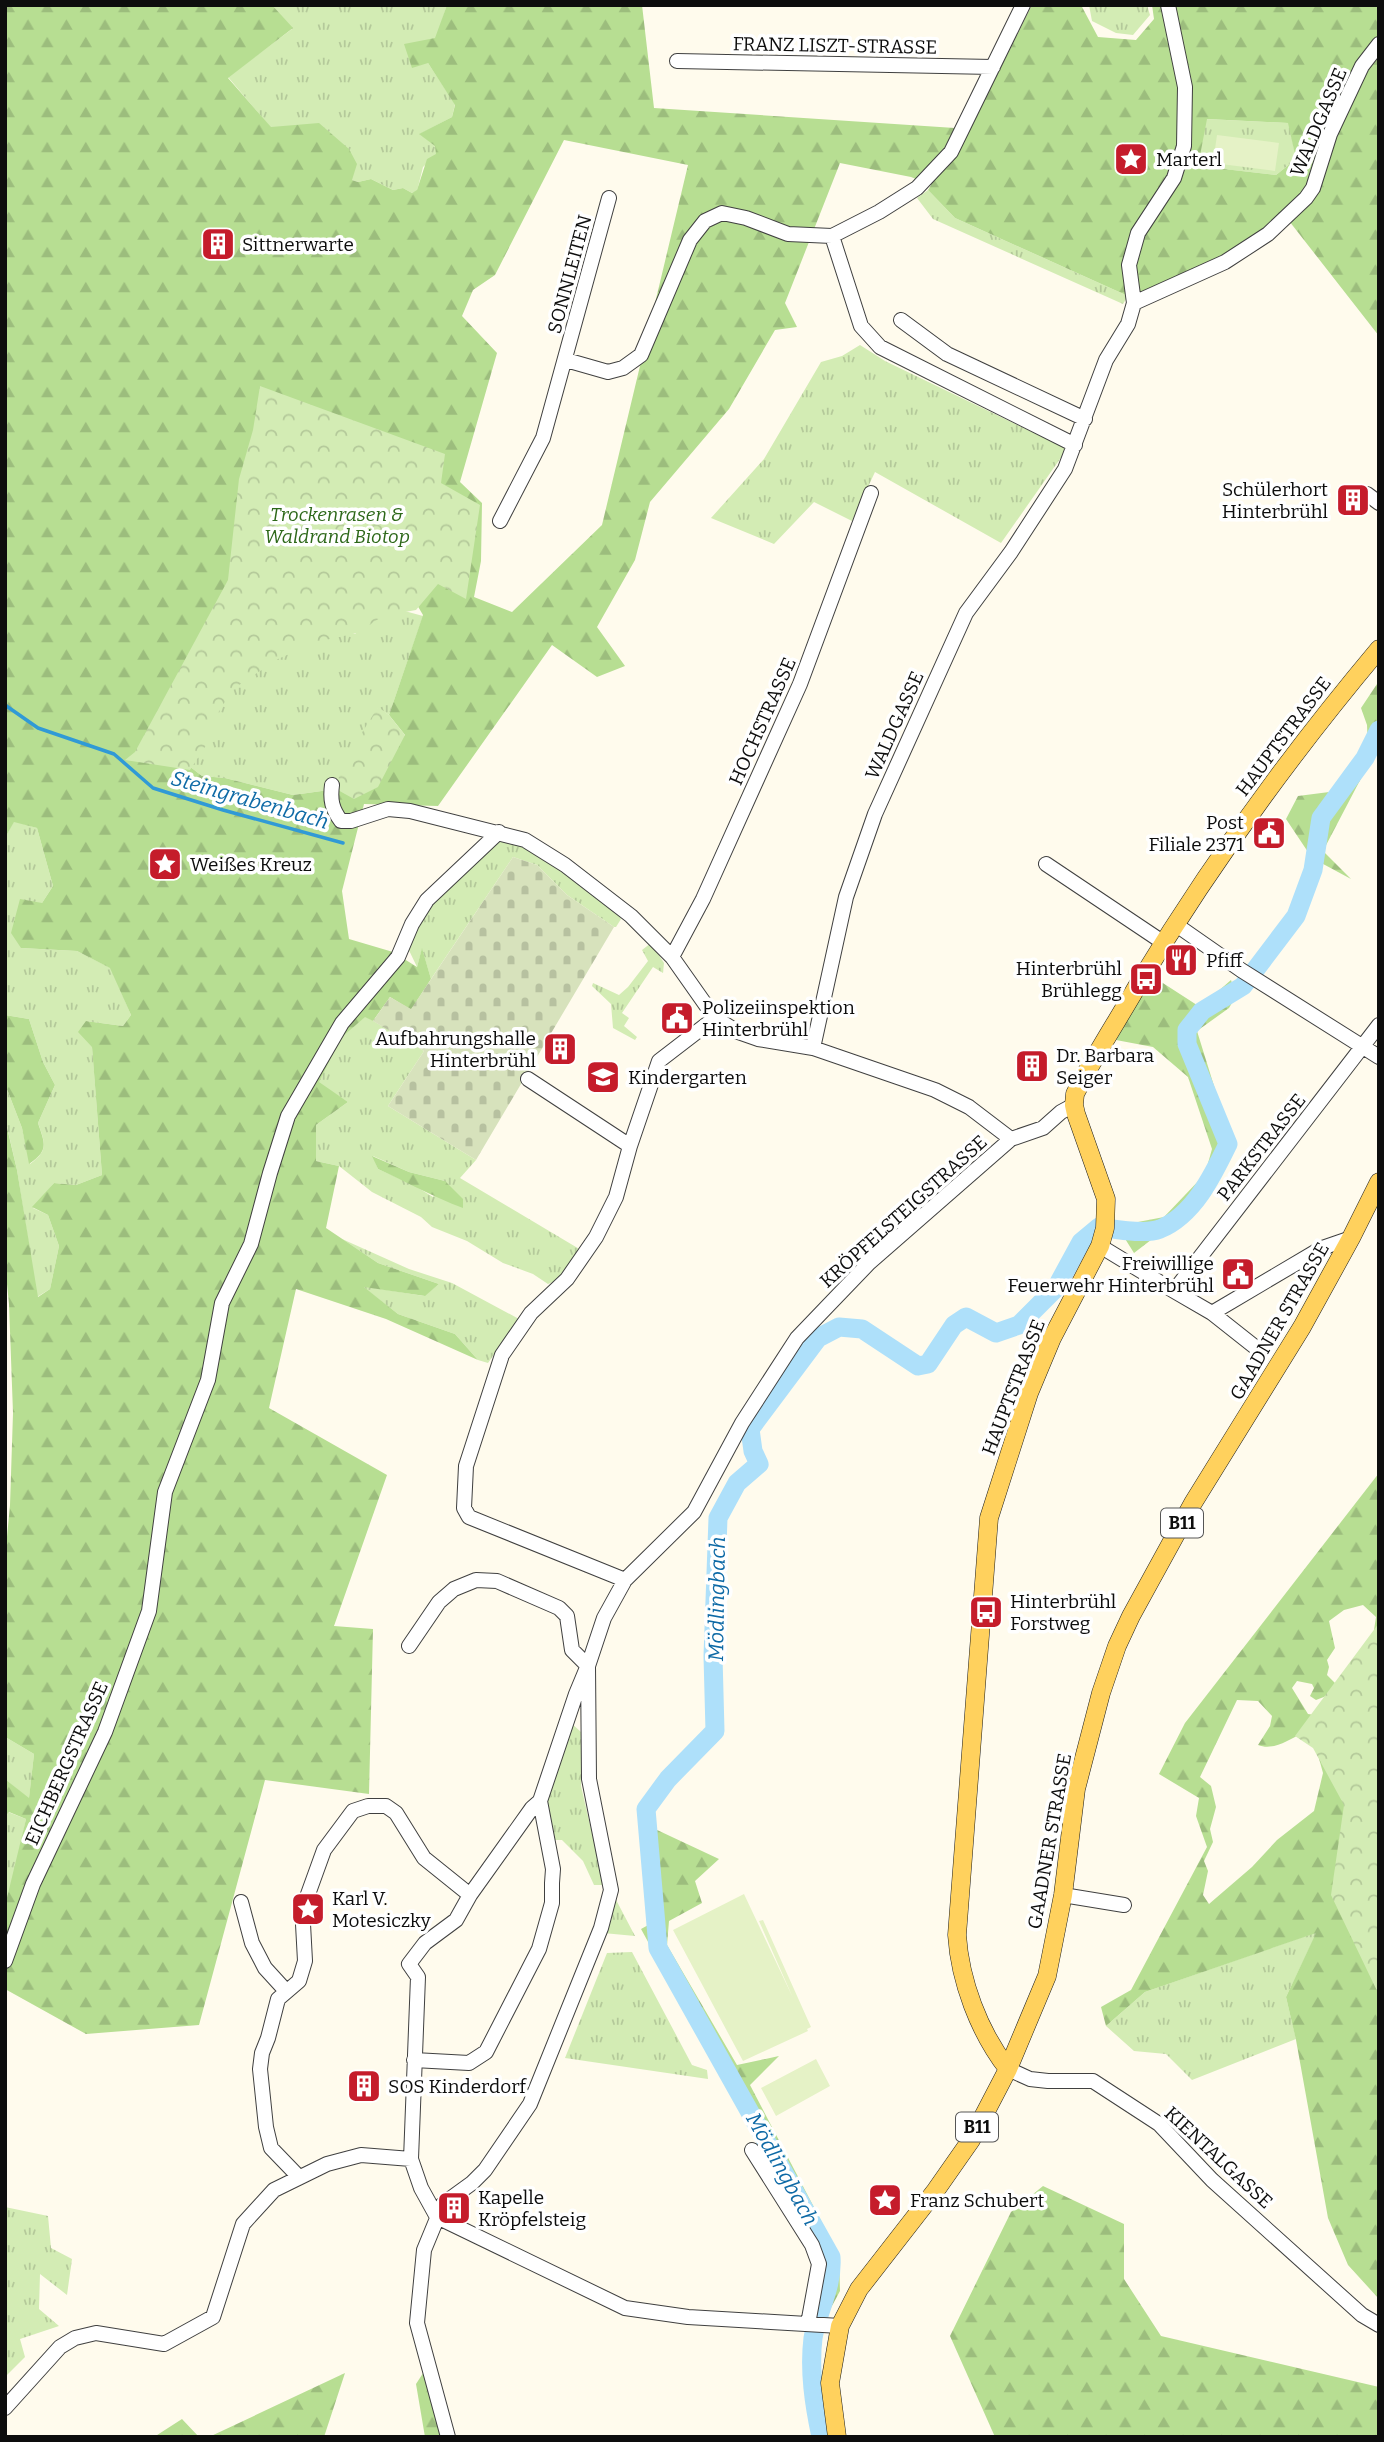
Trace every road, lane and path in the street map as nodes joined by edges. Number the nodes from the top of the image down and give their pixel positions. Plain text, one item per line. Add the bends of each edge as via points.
1 (1023, 5) edge
2 (1168, 5) edge
3 (1379, 44) edge
4 (677, 61) dead end
5 (993, 67) junction
6 (610, 198) dead end
7 (832, 236) junction
8 (1134, 303) junction
9 (901, 320) dead end
10 (566, 360) junction
11 (1085, 419) junction
12 (1075, 445) junction
13 (871, 493) dead end
14 (500, 521) dead end
15 (1379, 649) edge
16 (332, 785) dead end
17 (499, 832) junction
18 (1046, 864) dead end
19 (1175, 924) junction
20 (1164, 943) junction
21 (672, 957) junction
22 (715, 1018) junction
23 (1379, 1025) edge
24 (1363, 1047) junction
25 (813, 1048) junction
26 (1379, 1057) edge
27 (528, 1079) dead end
28 (1074, 1105) junction
29 (1011, 1139) junction
30 (630, 1146) junction
31 (1379, 1182) edge
32 (1103, 1234) junction
33 (1351, 1238) junction
34 (1174, 1292) junction
35 (1212, 1313) junction
36 (1255, 1347) dead end
37 (625, 1580) junction
38 (409, 1646) dead end
39 (588, 1666) junction
40 (540, 1801) junction
41 (470, 1895) junction
42 (1063, 1895) junction
43 (241, 1902) dead end
44 (1119, 1904) dead end
45 (5, 1961) edge
46 (286, 1991) junction
47 (414, 2060) junction
48 (1008, 2068) junction
49 (752, 2150) dead end
50 (411, 2159) junction
51 (298, 2176) junction
52 (437, 2217) junction
53 (820, 2325) junction
54 (1379, 2325) edge
55 (5, 2408) edge
56 (448, 2437) edge
57 (837, 2437) edge

1 - 5 street
2 - 8 street via 1185,87 1184,146 1174,178 1138,233 1129,265
3 - 8 street, WALDGASSE via 1363,66 1330,134 1306,198 1268,234 1225,262
4 - 5 street, FRANZ LISZT-STRASSE
5 - 7 street via 951,152 917,188
6 - 10 street, SONNLEITEN
7 - 10 street, SONNLEITEN via 788,234 722,213 705,221 690,240 641,355 624,368 608,372
7 - 12 street via 861,326 880,347
8 - 11 street, WALDGASSE
9 - 11 street via 947,354
10 - 14 street, SONNLEITEN via 543,438
11 - 12 street, WALDGASSE
12 - 25 street, WALDGASSE via 1059,479 966,613 875,814 846,897
13 - 21 street, HOCHSTRASSE via 800,684
15 - 19 main road, HAUPTSTRASSE via 1245,820
16 - 17 street via 330,798 341,821 388,809
17 - 21 street via 525,840 565,865 631,916
17 - 45 street, EICHBERGSTRASSE via 427,900 398,957 342,1023 288,1116 251,1244 222,1303 208,1380 165,1492 149,1611 105,1732 33,1884
18 - 20 street
19 - 20 main road, HAUPTSTRASSE
19 - 24 street
20 - 28 main road, HAUPTSTRASSE via 1082,1079
21 - 22 street
22 - 25 street via 758,1039
22 - 30 street via 659,1061
23 - 24 street, PARKSTRASSE
24 - 26 street
24 - 34 street, PARKSTRASSE
25 - 29 street via 935,1090 969,1107
27 - 30 street
28 - 29 street via 1043,1128
28 - 32 main road via 1106,1199
29 - 37 street, KRÖPFELSTEIGSTRASSE via 869,1263 797,1338 742,1423 694,1512
30 - 37 street via 616,1198 596,1237 502,1355 466,1466 464,1508 469,1517
31 - 33 main road, GAADNER STRASSE / B11
32 - 34 street
32 - 48 main road, HAUPTSTRASSE via 1029,1393 989,1518 957,1935 961,1969 977,2011 995,2052
33 - 35 street via 1322,1248
33 - 42 main road, GAADNER STRASSE / B11 via 1130,1616 1101,1693 1076,1789
34 - 35 street
35 - 36 street
37 - 39 street, KRÖPFELSTEIGSTRASSE via 604,1618
38 - 39 street via 439,1602 454,1589 476,1580 498,1581 559,1608 567,1616 572,1650
39 - 40 street
39 - 52 street, KRÖPFELSTEIGSTRASSE via 589,1779 611,1890 601,1928 530,2104 485,2170 443,2204
40 - 41 street
40 - 47 street via 553,1869 552,1903 539,1949 486,2052 470,2063
41 - 46 street via 424,1858 396,1813 386,1806 353,1811 324,1850 307,1897 305,1961 299,1981
41 - 47 street via 456,1920 425,1943 409,1964 418,1977
42 - 44 street
42 - 48 main road, GAADNER STRASSE / B11 via 1046,1976
43 - 46 street via 265,1968
46 - 51 street via 278,1999 260,2069 271,2148
47 - 50 street
48 - 53 main road, GAADNER STRASSE / B11 via 971,2140 922,2208 859,2289
48 - 54 street, KIENTALGASSE via 1030,2079 1093,2081 1159,2124 1212,2179 1362,2315
49 - 53 street via 812,2245 819,2264
50 - 51 street via 361,2155
50 - 52 street
51 - 55 street via 274,2190 243,2224 213,2317 164,2344 96,2333 75,2338 60,2347
52 - 53 street via 625,2308
52 - 56 street, KRÖPFELSTEIGSTRASSE via 424,2250 417,2323
53 - 57 main road, GAADNER STRASSE / B11

